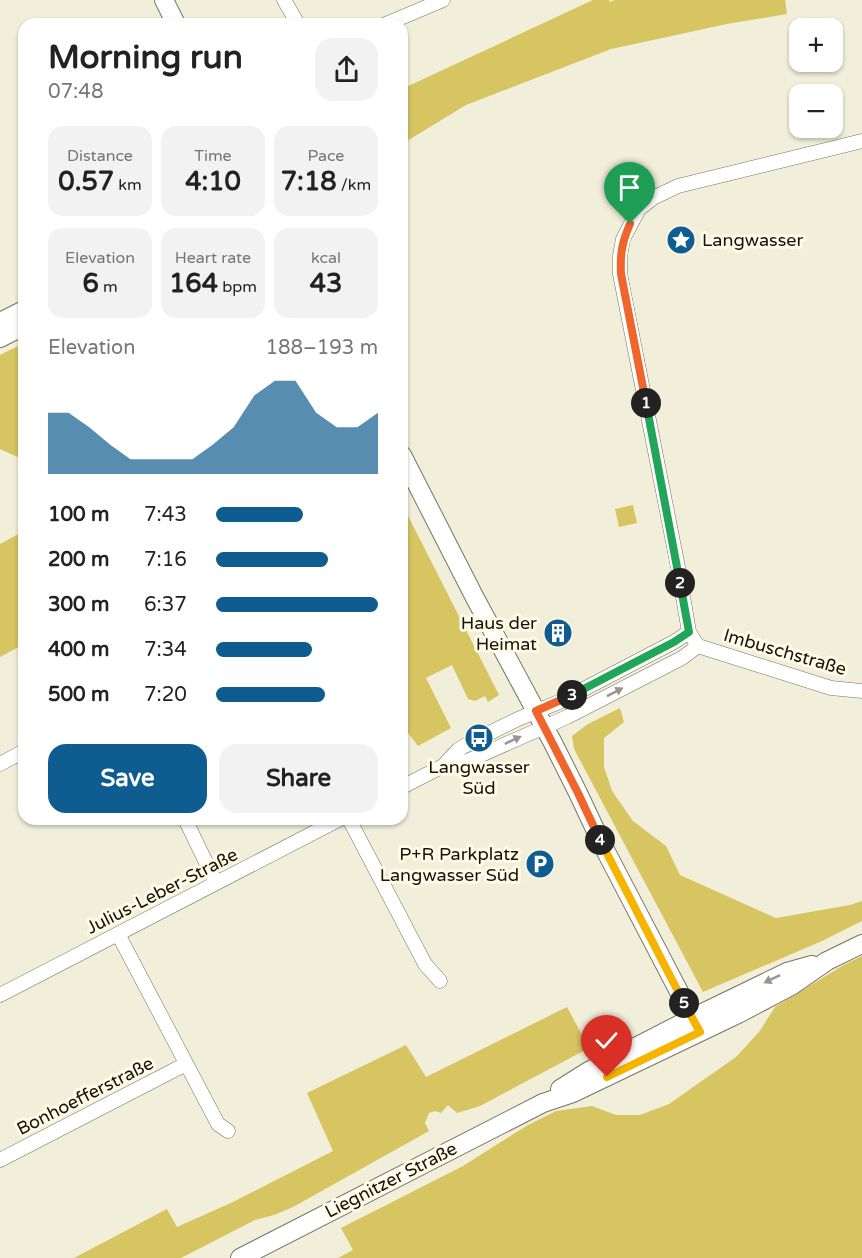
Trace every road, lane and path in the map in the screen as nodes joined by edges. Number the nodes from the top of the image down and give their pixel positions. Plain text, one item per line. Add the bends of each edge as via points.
1 (164, 0) edge
2 (284, 0) edge
3 (443, 0) edge
4 (173, 18) edge
5 (294, 18) edge
6 (400, 18) edge
7 (862, 141) edge
8 (18, 313) edge
9 (0, 322) edge
10 (18, 329) edge
11 (0, 338) edge
12 (408, 467) edge
13 (689, 632) junction
14 (698, 646) junction
15 (862, 691) edge
16 (540, 719) junction
17 (18, 754) edge
18 (0, 764) edge
19 (408, 784) edge
20 (188, 825) edge
21 (328, 825) edge
22 (353, 825) edge
23 (216, 883) junction
24 (118, 934) junction
25 (862, 944) edge
26 (440, 981) dead end
27 (0, 995) edge
28 (696, 1025) junction
29 (186, 1064) junction
30 (228, 1131) dead end
31 (0, 1160) edge
32 (240, 1258) edge

1 - 4 street
2 - 5 street
3 - 6 street
7 - 13 street via 678,186 639,209 623,239 621,274
8 - 9 street
10 - 11 street
12 - 16 street
13 - 14 street, Imbuschstraße
13 - 16 street via 559,702
14 - 15 street, Imbuschstraße via 831,688
16 -> 14 street, Imbuschstraße via 567,717
16 - 19 street via 469,743 443,766
16 - 28 street
17 - 18 street
20 - 23 street
21 - 23 street, Julius-Leber-Straße
22 - 26 street via 426,964
23 - 24 street, Julius-Leber-Straße
24 - 27 street, Julius-Leber-Straße
24 - 29 street
25 - 28 street, Liegnitzer Straße via 827,961 787,972
28 - 32 street, Liegnitzer Straße via 567,1083 543,1103
29 - 30 street via 218,1124
29 - 31 street, Bonhoefferstraße

